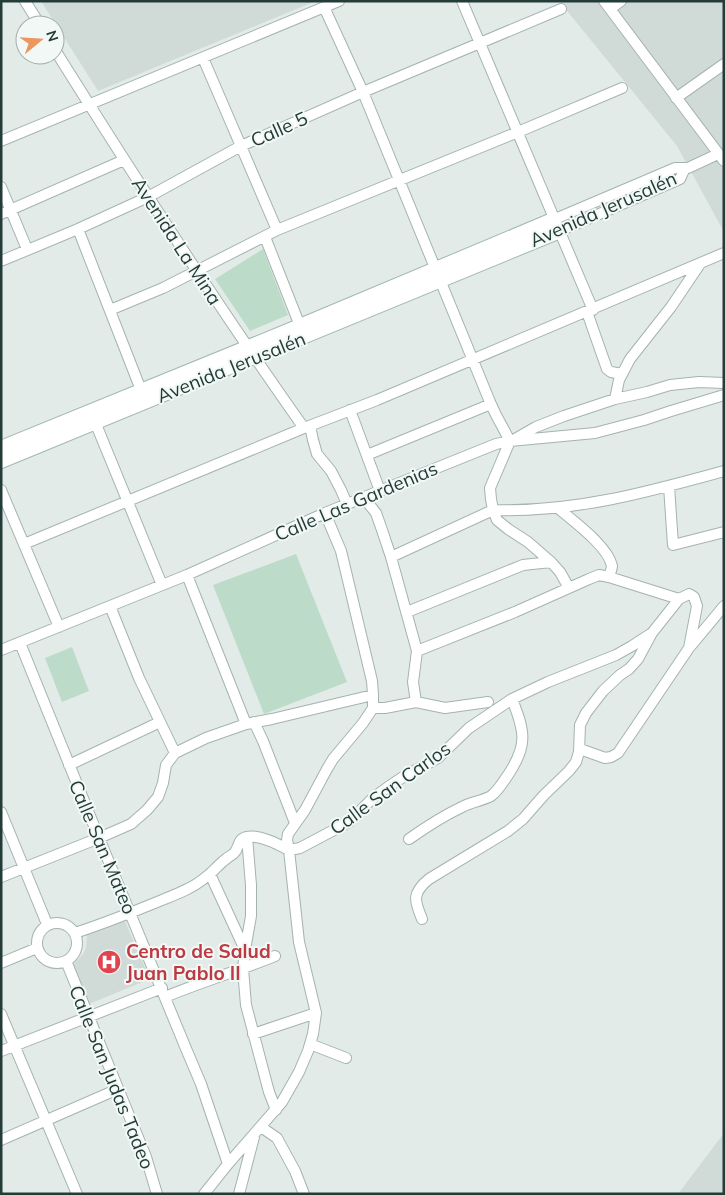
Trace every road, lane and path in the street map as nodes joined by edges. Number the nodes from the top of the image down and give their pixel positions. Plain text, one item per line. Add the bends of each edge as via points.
1 (25, 1) edge
2 (339, 1) edge
3 (462, 1) edge
4 (622, 1) edge
5 (607, 5) edge
6 (324, 7) junction
7 (561, 9) dead end
8 (34, 15) edge
9 (480, 43) junction
10 (203, 58) junction
11 (724, 64) edge
12 (64, 65) edge
13 (622, 88) dead end
14 (363, 92) junction
15 (676, 98) junction
16 (89, 104) junction
17 (518, 132) junction
18 (1, 141) edge
19 (241, 146) junction
20 (721, 157) edge
21 (124, 160) junction
22 (400, 181) junction
23 (1, 187) edge
24 (148, 197) junction
25 (6, 212) edge
26 (557, 225) junction
27 (78, 229) junction
28 (277, 230) junction
29 (265, 237) junction
30 (27, 249) junction
31 (724, 253) edge
32 (1, 261) edge
33 (701, 263) junction
34 (197, 272) junction
35 (439, 274) junction
36 (110, 310) junction
37 (590, 311) junction
38 (300, 326) junction
39 (251, 353) junction
40 (473, 359) junction
41 (622, 374) junction
42 (724, 383) edge
43 (141, 390) junction
44 (724, 395) edge
45 (615, 400) junction
46 (491, 404) junction
47 (350, 410) junction
48 (93, 417) junction
49 (307, 427) junction
50 (510, 441) junction
51 (1, 448) edge
52 (367, 455) junction
53 (1, 462) edge
54 (724, 471) edge
55 (669, 486) junction
56 (1, 490) edge
57 (380, 491) junction
58 (364, 498) junction
59 (128, 501) junction
60 (347, 504) junction
61 (558, 508) junction
62 (493, 510) junction
63 (325, 513) junction
64 (724, 532) edge
65 (24, 544) junction
66 (391, 557) junction
67 (551, 562) junction
68 (188, 575) junction
69 (609, 577) junction
70 (162, 585) junction
71 (569, 588) junction
72 (679, 599) junction
73 (110, 606) junction
74 (724, 606) edge
75 (406, 612) junction
76 (59, 627) junction
77 (652, 633) junction
78 (20, 643) junction
79 (2, 647) edge
80 (689, 648) junction
81 (417, 651) junction
82 (373, 695) junction
83 (512, 699) junction
84 (416, 702) junction
85 (488, 702) dead end
86 (373, 708) junction
87 (160, 722) junction
88 (250, 723) junction
89 (580, 749) junction
90 (175, 753) junction
91 (69, 765) junction
92 (1, 812) edge
93 (295, 823) junction
94 (247, 837) junction
95 (99, 838) junction
96 (409, 838) dead end
97 (289, 850) junction
98 (25, 868) junction
99 (210, 874) junction
100 (1, 877) edge
101 (131, 913) junction
102 (422, 919) dead end
103 (47, 924) junction
104 (75, 933) junction
105 (37, 948) junction
106 (245, 950) junction
107 (275, 956) dead end
108 (66, 961) junction
109 (1, 963) edge
110 (243, 969) junction
111 (164, 992) junction
112 (316, 1013) junction
113 (1, 1014) edge
114 (89, 1016) junction
115 (253, 1034) junction
116 (310, 1044) junction
117 (14, 1046) junction
118 (1, 1051) edge
119 (346, 1058) dead end
120 (118, 1089) junction
121 (276, 1110) junction
122 (47, 1121) junction
123 (258, 1130) junction
124 (1, 1140) edge
125 (228, 1164) junction
126 (77, 1194) edge
127 (157, 1194) edge
128 (204, 1194) edge
129 (239, 1194) edge
130 (304, 1194) edge

1 - 8 street
2 - 6 street
3 - 9 street
4 - 5 street
5 - 15 street
6 - 10 street
6 - 14 street
7 - 9 street, Calle 5
9 - 14 street, Calle 5
9 - 17 street
10 - 16 street
10 - 19 street
11 - 15 street
12 - 16 street, Avenida La Mina
13 - 17 street
14 - 19 street, Calle 5
14 - 22 street
15 - 20 street
16 - 18 street
16 - 21 street, Avenida La Mina
17 - 22 street
17 - 26 street
19 - 24 street, Calle 5
19 - 28 street
20 - 26 street, Avenida Jerusalén via 686,168 680,179
21 - 24 street, Avenida La Mina
21 - 25 street
22 - 28 street
22 - 35 street
23 - 25 street
24 - 27 street, Calle 5
24 - 34 street, Avenida La Mina
25 - 30 street
26 - 35 street, Avenida Jerusalén
26 - 37 street
27 - 30 street, Calle 5
27 - 36 street
28 - 29 street
29 - 34 street
29 - 38 street
30 - 32 street, Calle 5
31 - 33 street
33 - 37 street
33 - 41 street
34 - 36 street
34 - 39 street, Avenida La Mina
35 - 38 street, Avenida Jerusalén
35 - 39 street, Avenida Jerusalén
35 - 40 street
36 - 43 street
37 - 40 street
37 - 41 street via 608,368
38 - 39 street, Avenida Jerusalén
39 - 43 street, Avenida Jerusalén
39 - 48 street, Avenida Jerusalén
39 - 49 street, Avenida La Mina
40 - 46 street
40 - 47 street
41 - 45 street
42 - 45 street via 670,385
43 - 48 street, Avenida Jerusalén
44 - 50 street, Calle Las Gardenias via 595,433
45 - 50 street via 564,416
46 - 50 street
46 - 52 street
47 - 49 street
47 - 52 street
48 - 51 street, Avenida Jerusalén
48 - 53 street, Avenida Jerusalén
48 - 59 street
49 - 59 street
49 - 60 street via 317,454 331,471
50 - 57 street, Calle Las Gardenias
50 - 62 street via 490,488
52 - 57 street
54 - 55 street
55 - 61 street
55 - 64 street via 673,545
56 - 65 street
57 - 58 street, Calle Las Gardenias
58 - 60 street, Calle Las Gardenias
58 - 66 street via 376,513
59 - 65 street
59 - 70 street
60 - 63 street, Calle Las Gardenias
61 - 62 street
61 - 69 street via 598,542 608,555 612,567
62 - 66 street
62 - 67 street via 497,520
63 - 68 street, Calle Las Gardenias
63 - 82 street via 341,552
65 - 76 street
66 - 75 street
67 - 71 street
67 - 75 street via 523,565
68 - 70 street, Calle Las Gardenias
68 - 88 street
69 - 71 street via 599,575
69 - 72 street
70 - 73 street, Calle Las Gardenias
71 - 81 street
72 - 77 street
72 - 80 street via 689,594 697,606
73 - 76 street, Calle Las Gardenias
73 - 87 street
74 - 80 street
75 - 81 street
76 - 78 street, Calle Las Gardenias
77 - 83 street, Calle San Carlos via 616,655
77 - 89 street via 638,659 586,713 580,725
78 - 79 street, Calle Las Gardenias
78 - 91 street, Calle San Mateo
80 - 89 street via 618,753 605,758
81 - 84 street via 413,682
82 - 86 street
82 - 88 street
83 - 96 street via 523,744 498,789 491,796 444,816
83 - 97 street, Calle San Carlos via 469,728 438,758 373,798 350,822 300,848
84 - 85 street via 445,708
84 - 86 street
86 - 93 street via 333,759
87 - 90 street
87 - 91 street
88 - 90 street
88 - 93 street via 263,741
89 - 102 street via 569,771 523,819 421,886 416,901
90 - 95 street via 166,764 158,797 147,810 131,824
91 - 95 street, Calle San Mateo
92 - 98 street
93 - 97 street via 286,840
94 - 97 street via 276,843
94 - 99 street
94 - 106 street via 251,916
95 - 98 street
95 - 101 street, Calle San Mateo
97 - 112 street via 299,942
98 - 100 street
98 - 103 street
99 - 101 street via 187,890
99 - 106 street
101 - 104 street
101 - 111 street, Calle San Mateo
103 - 104 street via 63,923
103 - 105 street via 38,935
104 - 108 street via 77,949
105 - 108 street via 46,960
105 - 109 street
106 - 110 street
107 - 110 street
108 - 114 street, Calle San Judas Tadeo
110 - 111 street
110 - 115 street via 246,1005
111 - 114 street
111 - 125 street, Calle San Mateo via 201,1084
112 - 115 street
112 - 116 street
113 - 117 street
114 - 117 street
114 - 120 street, Calle San Judas Tadeo
115 - 121 street
116 - 119 street
116 - 121 street via 292,1086
117 - 118 street
117 - 122 street
120 - 122 street
120 - 127 street, Calle San Judas Tadeo via 146,1157
121 - 123 street
122 - 124 street
122 - 126 street
123 - 125 street
123 - 129 street
123 - 130 street via 277,1138
125 - 128 street

